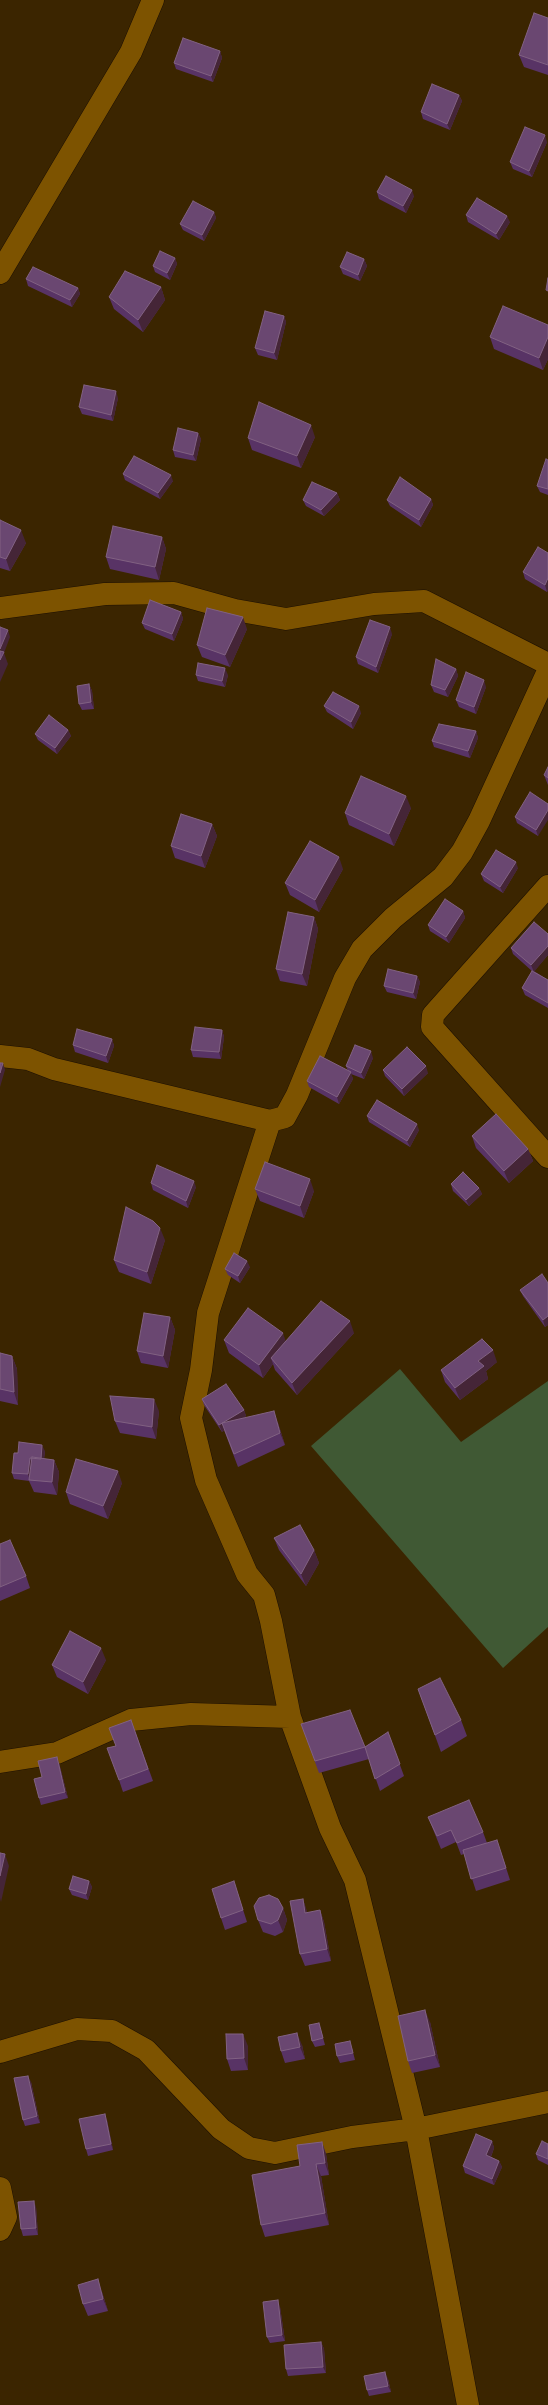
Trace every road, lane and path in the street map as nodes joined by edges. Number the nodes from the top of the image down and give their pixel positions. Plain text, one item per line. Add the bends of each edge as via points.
1 (153, 0) edge
2 (0, 273) edge
3 (0, 608) edge
4 (548, 664) edge
5 (548, 671) edge
6 (548, 886) edge
7 (0, 1056) edge
8 (270, 1121) junction
9 (548, 1157) edge
10 (290, 1716) junction
11 (0, 1762) edge
12 (0, 2052) edge
13 (548, 2102) edge
14 (416, 2129) junction
15 (0, 2188) edge
16 (0, 2230) edge
17 (468, 2405) edge

1 - 2 street via 131,52
3 - 4 street via 105,594 174,593 235,610 286,619 374,604 424,601
5 - 8 street via 462,852 443,877 393,918 362,949 345,978 297,1095 285,1117
6 - 9 street via 434,1015 432,1027
7 - 8 street via 28,1059 54,1069
8 - 10 street via 208,1313 201,1370 191,1418 206,1480 246,1574 264,1595
10 - 11 street via 191,1714 131,1720 57,1753
10 - 14 street via 330,1828 355,1880
12 - 14 street via 77,2030 112,2031 146,2050 221,2129 249,2148 275,2152 352,2137
13 - 14 street
14 - 17 street
15 - 16 street via 6,2217

